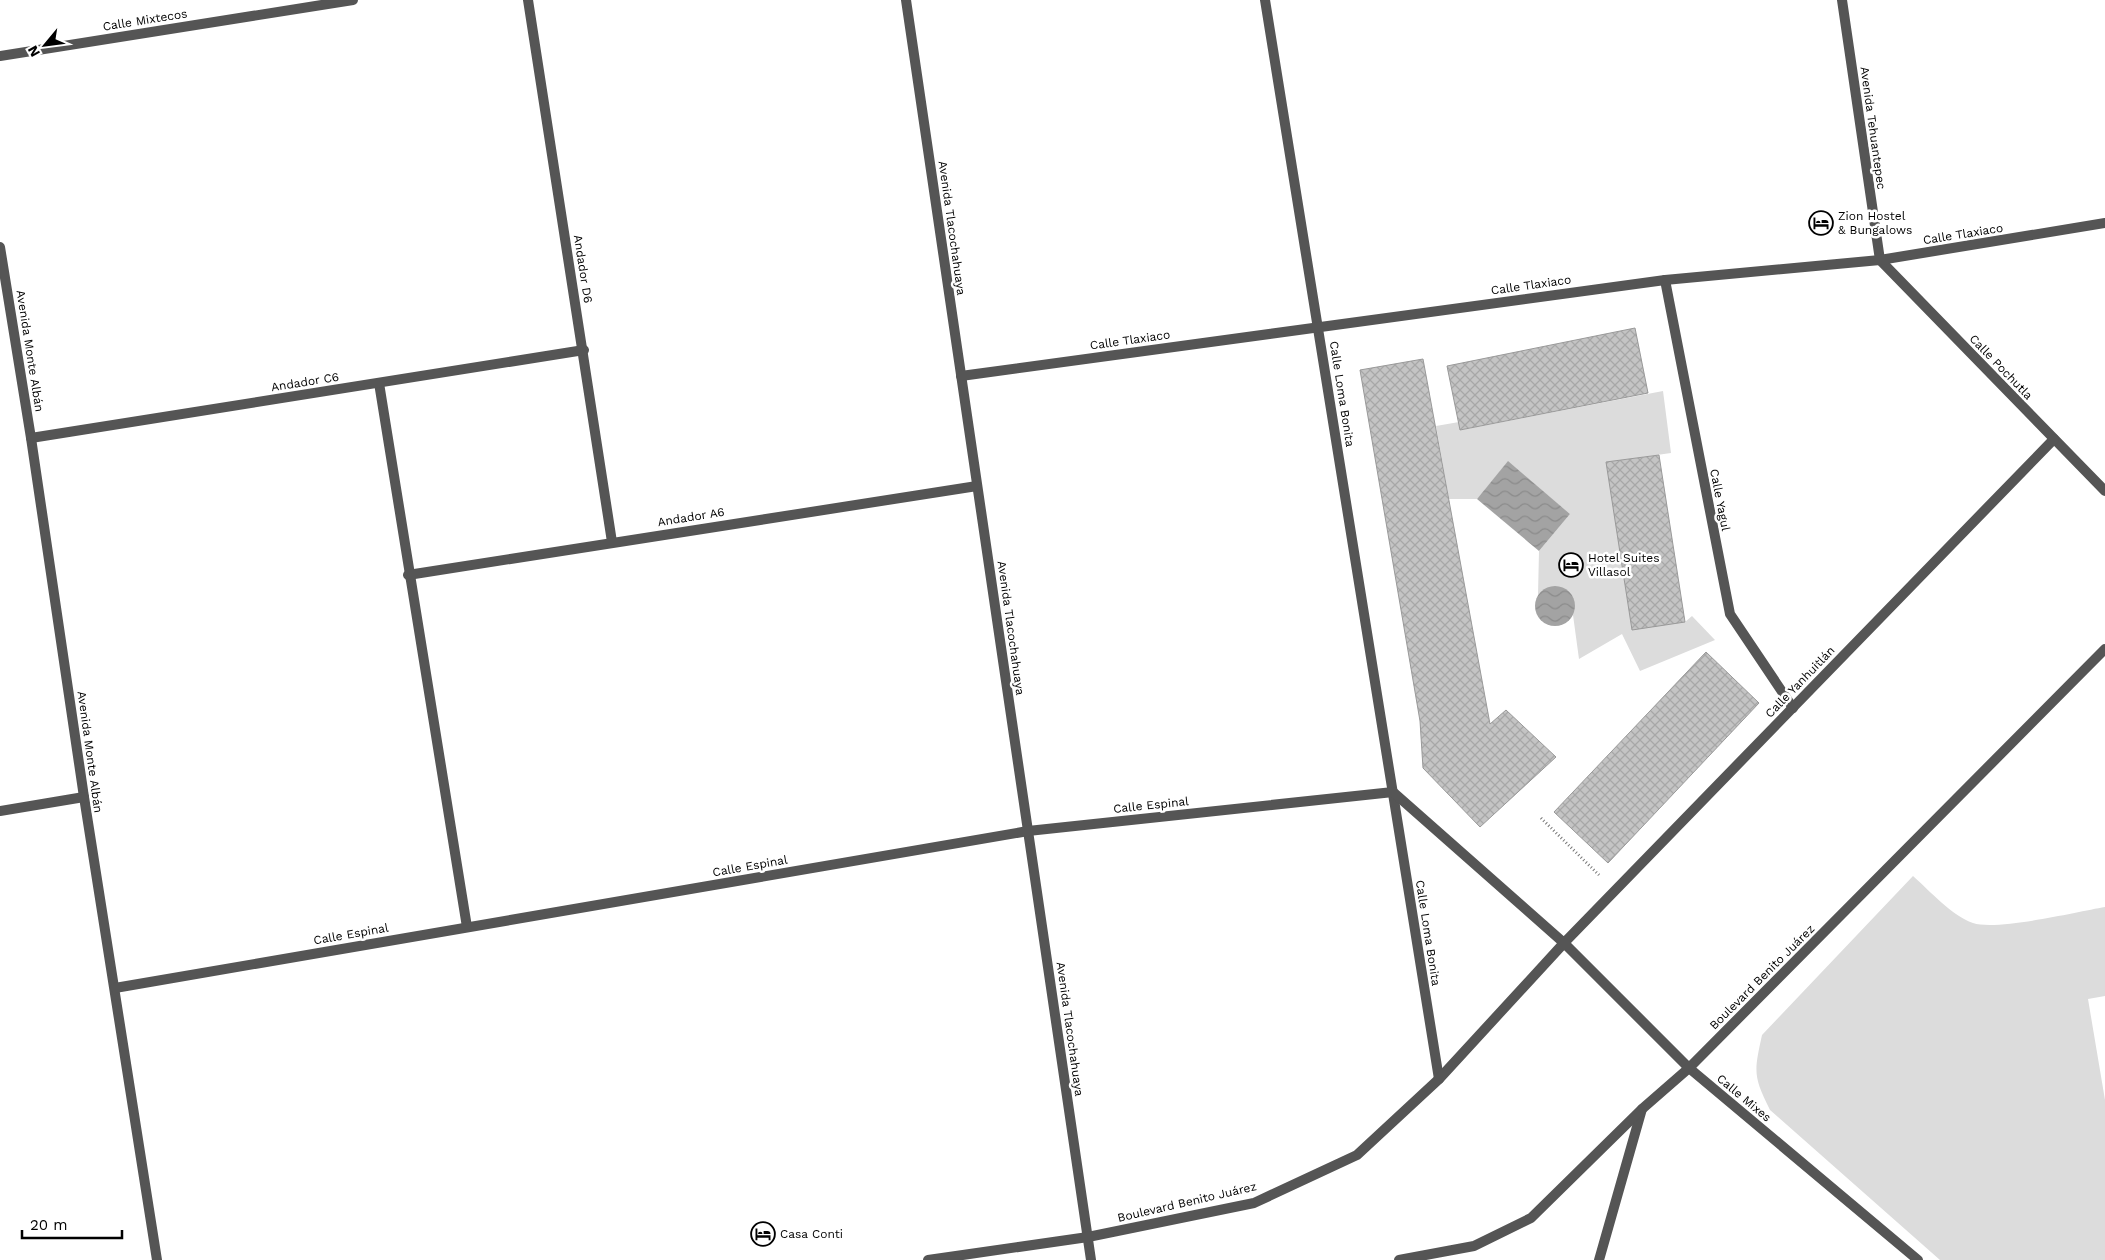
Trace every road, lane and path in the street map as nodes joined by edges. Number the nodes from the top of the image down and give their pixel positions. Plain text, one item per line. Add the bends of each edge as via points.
1 (353, 0) edge
2 (528, 0) edge
3 (906, 0) edge
4 (1266, 0) edge
5 (1842, 0) edge
6 (321, 2) edge
7 (0, 56) edge
8 (2105, 223) edge
9 (0, 247) edge
10 (1880, 260) junction
11 (1665, 280) junction
12 (1318, 326) junction
13 (584, 350) junction
14 (961, 376) junction
15 (379, 383) junction
16 (31, 438) junction
17 (2054, 439) junction
18 (977, 486) junction
19 (2105, 492) edge
20 (612, 542) junction
21 (408, 575) junction
22 (2105, 649) edge
23 (1793, 708) junction
24 (1393, 792) junction
25 (84, 797) junction
26 (0, 811) edge
27 (1541, 818) dead end
28 (1028, 831) junction
29 (1613, 893) junction
30 (466, 927) junction
31 (1564, 943) junction
32 (114, 988) junction
33 (1689, 1068) junction
34 (1439, 1079) junction
35 (1642, 1109) junction
36 (1088, 1237) junction
37 (157, 1260) edge
38 (928, 1260) edge
39 (1091, 1260) edge
40 (1399, 1260) edge
41 (1599, 1260) edge
42 (1918, 1260) edge

1 - 6 street, Calle Mixtecos
2 - 13 street, Andador D6
3 - 14 street, Avenida Tlacochahuaya
4 - 12 street, Calle Loma Bonita
5 - 10 street, Avenida Tehuantepec
6 - 7 street, Calle Mixtecos
8 - 10 street, Calle Tlaxiaco
9 - 16 street, Avenida Monte Albán
10 - 11 street, Calle Tlaxiaco
10 - 17 street, Calle Pochutla
11 - 12 street, Calle Tlaxiaco
11 - 23 street, Calle Yagul via 1730,614
12 - 14 street, Calle Tlaxiaco
12 - 24 street, Calle Loma Bonita
13 - 15 street, Andador C6
13 - 20 street, Andador D6
14 - 18 street, Avenida Tlacochahuaya
15 - 16 street, Andador C6
15 - 21 street
16 - 25 street, Avenida Monte Albán
17 - 19 street, Calle Pochutla
17 - 23 street, Calle Yanhuitlán
18 - 20 street, Andador A6
18 - 28 street, Avenida Tlacochahuaya
20 - 21 street, Andador A6
21 - 30 street
22 - 33 street, Boulevard Benito Juárez
23 - 29 street, Calle Yanhuitlán
24 - 28 street, Calle Espinal
24 - 31 street
24 - 34 street, Calle Loma Bonita
25 - 26 street
25 - 32 street, Avenida Monte Albán
27 - 29 path
28 - 30 street, Calle Espinal
28 - 36 street, Avenida Tlacochahuaya
29 - 31 street, Calle Yanhuitlán
30 - 32 street, Calle Espinal
31 - 33 street, Calle Mixes
31 - 34 street, Boulevard Benito Juárez
32 - 37 street, Avenida Monte Albán
33 - 35 street, Boulevard Benito Juárez
33 - 42 street, Calle Mixes
34 - 36 street, Boulevard Benito Juárez via 1357,1155 1254,1203
35 - 40 street, Boulevard Benito Juárez via 1531,1218 1474,1246
35 - 41 street
36 - 38 street, Boulevard Benito Juárez
36 - 39 street, Avenida Tlacochahuaya

